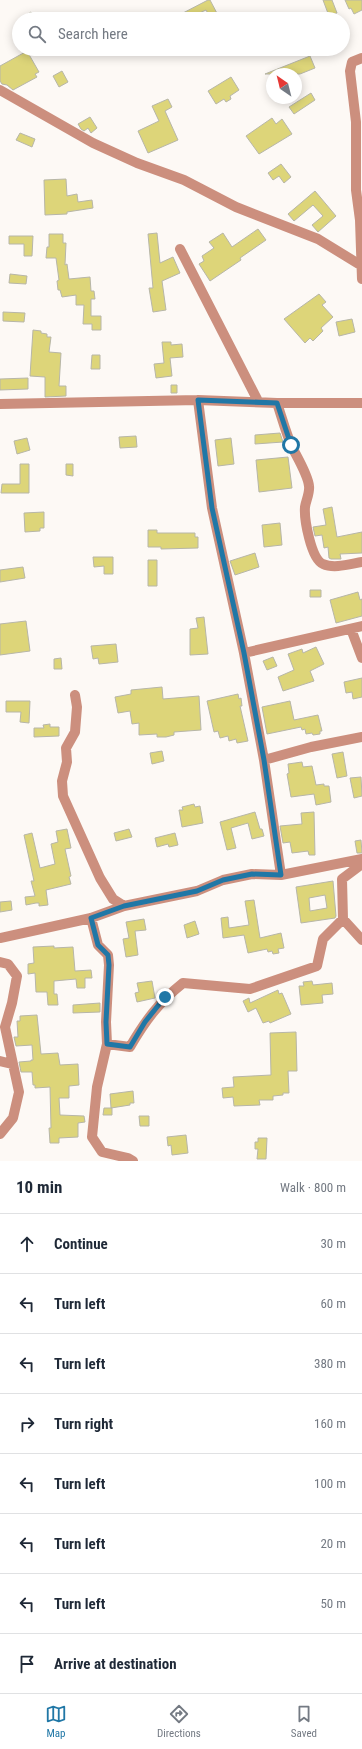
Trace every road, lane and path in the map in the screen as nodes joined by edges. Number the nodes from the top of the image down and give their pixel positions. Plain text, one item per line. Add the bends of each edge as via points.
1 (362, 58) edge
2 (0, 90) edge
3 (180, 249) dead end
4 (362, 266) edge
5 (362, 279) edge
6 (198, 400) junction
7 (258, 401) junction
8 (277, 403) junction
9 (362, 403) edge
10 (0, 404) edge
11 (362, 562) edge
12 (362, 626) edge
13 (351, 629) junction
14 (244, 653) junction
15 (362, 658) edge
16 (75, 695) dead end
17 (362, 737) edge
18 (264, 760) junction
19 (362, 859) edge
20 (362, 864) edge
21 (281, 875) junction
22 (124, 906) junction
23 (91, 918) junction
24 (343, 919) junction
25 (0, 938) edge
26 (362, 940) edge
27 (0, 962) edge
28 (107, 1044) junction
29 (0, 1061) edge
30 (12, 1064) junction
31 (0, 1134) edge
32 (133, 1161) edge

1 - 4 street via 352,62 350,72 356,122 356,190
2 - 4 street via 93,144 184,180 236,207 318,239
3 - 7 street
4 - 5 street
6 - 7 street
6 - 10 street
6 - 14 street via 212,508
7 - 8 street
8 - 9 street
8 - 11 street via 291,445 309,485 305,517 317,559 322,564 339,566
12 - 13 street
13 - 14 street
13 - 15 street
14 - 18 street
16 - 22 street via 78,707 75,732 66,748 63,796 100,878 113,899
17 - 18 street
18 - 21 street
19 - 21 street
20 - 24 street via 342,879
21 - 22 street via 252,874 223,880 197,891
22 - 23 street
23 - 25 street
23 - 28 street via 98,945 108,955 109,960
24 - 26 street
24 - 28 street via 323,939 316,966 250,989 183,983 165,997 145,1022 130,1047
27 - 30 street via 8,964 17,976 5,1027
28 - 32 street via 97,1087 92,1137 102,1152
29 - 30 street
30 - 31 street via 18,1092 13,1118

